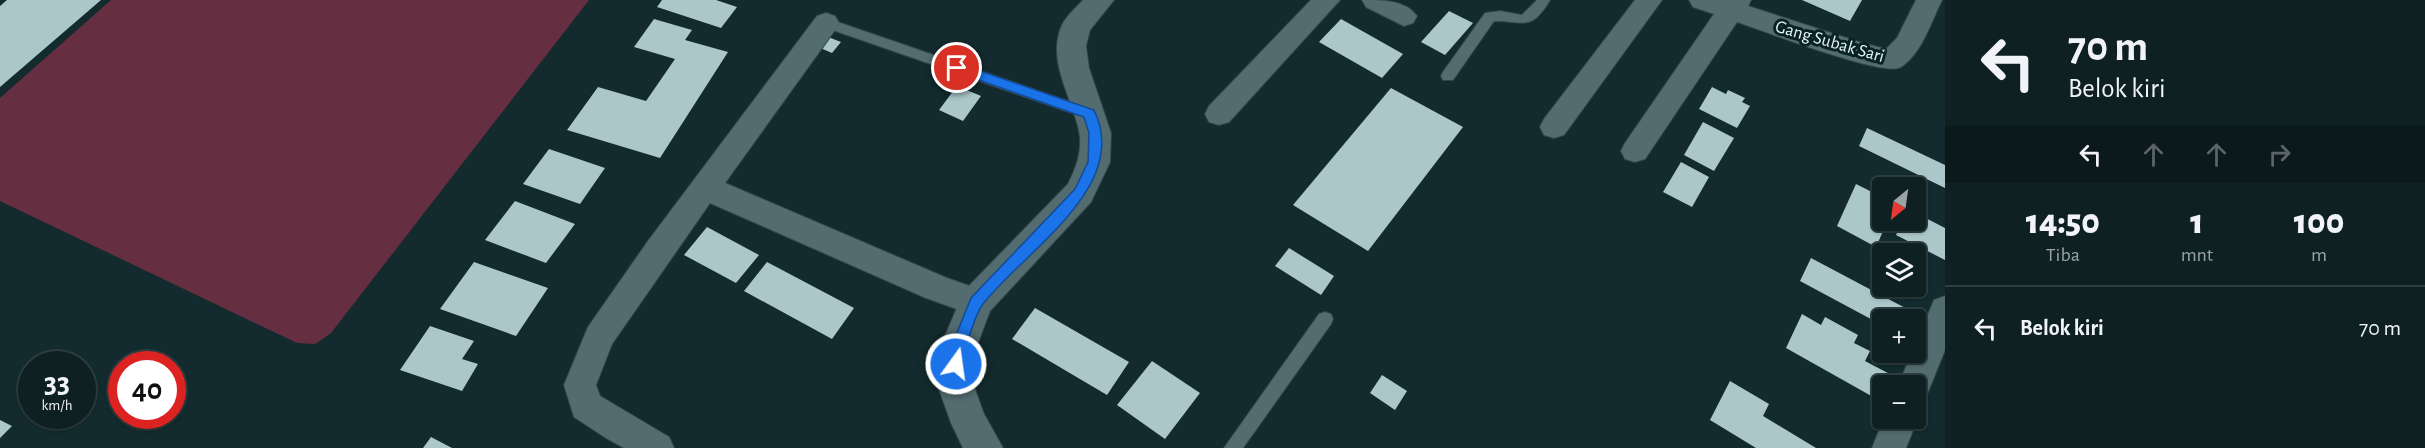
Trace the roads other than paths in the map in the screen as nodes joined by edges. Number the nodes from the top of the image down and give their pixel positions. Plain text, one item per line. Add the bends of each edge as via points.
1 (1100, 0) edge
2 (1327, 0) edge
3 (1375, 0) edge
4 (1544, 0) edge
5 (1649, 0) edge
6 (1702, 0) edge
7 (1929, 0) edge
8 (1735, 5) edge
9 (1404, 16) dead end
10 (826, 23) joint
11 (1448, 76) dead end
12 (1089, 114) junction
13 (1219, 114) dead end
14 (1554, 127) dead end
15 (1635, 151) dead end
16 (706, 188) junction
17 (976, 302) junction
18 (1945, 310) edge
19 (1325, 319) dead end
20 (1918, 375) edge
21 (1897, 429) edge
22 (657, 448) edge
23 (984, 448) edge
24 (1233, 448) edge
25 (1889, 448) edge

1 - 12 street via 1076,26 1071,46
2 - 13 street
3 - 9 street
4 - 11 lane via 1532,17 1517,21 1503,15 1490,16
5 - 14 street
6 - 8 street, Gang Subak Sari
7 - 8 street, Gang Subak Sari via 1907,44 1891,60 1857,52
8 - 15 street
10 - 12 lane
10 - 16 street
12 - 17 street via 1095,133 1094,162 1080,193
16 - 17 street
16 - 22 street via 599,337 580,385 586,406
17 - 23 street via 958,348 954,381 969,423
18 - 20 street
19 - 24 lane
21 - 25 street

